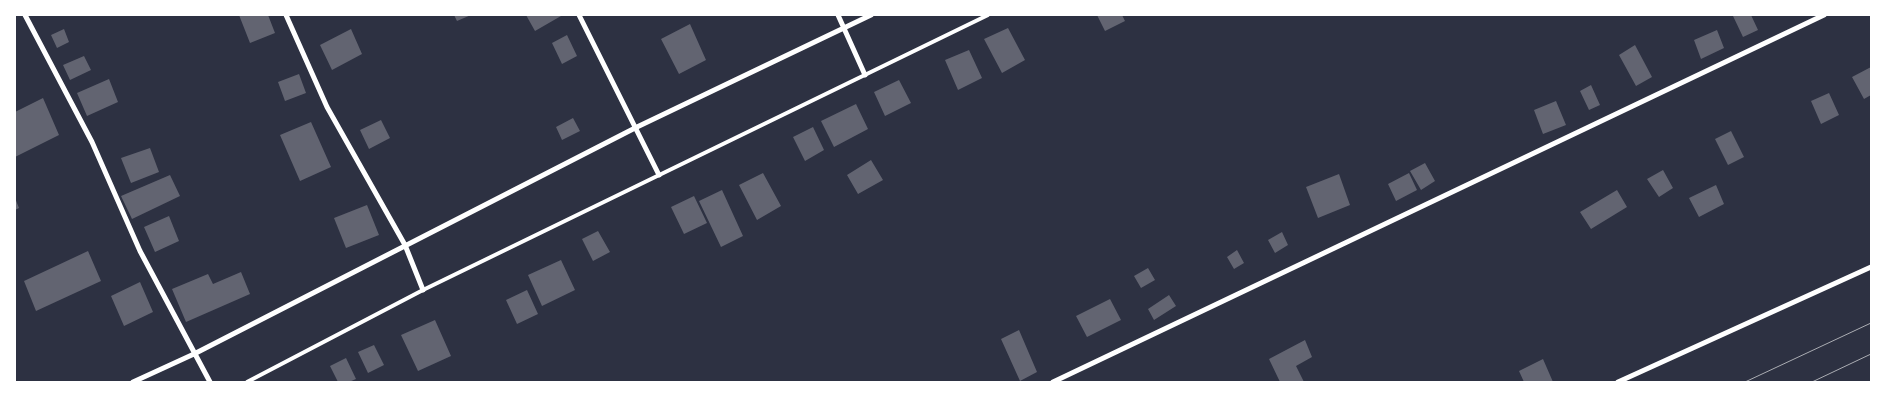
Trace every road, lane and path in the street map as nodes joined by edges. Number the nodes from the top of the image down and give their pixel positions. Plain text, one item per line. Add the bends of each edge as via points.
1 (25, 15) edge
2 (286, 15) edge
3 (579, 15) edge
4 (838, 15) edge
5 (871, 15) edge
6 (988, 15) edge
7 (1824, 15) edge
8 (844, 29) junction
9 (865, 75) junction
10 (637, 127) junction
11 (659, 175) junction
12 (405, 245) junction
13 (1871, 267) edge
14 (423, 290) junction
15 (194, 354) junction
16 (133, 382) edge
17 (210, 382) edge
18 (247, 382) edge
19 (1053, 382) edge
20 (1618, 382) edge

1 - 15 street via 92,142 140,251
2 - 12 street via 327,107
3 - 10 street
4 - 8 street
5 - 8 street
6 - 9 lane
7 - 19 street
8 - 9 street
8 - 10 street
9 - 11 lane
10 - 11 street
10 - 12 street
11 - 14 lane
12 - 14 street
12 - 15 street
13 - 20 street
14 - 18 lane
15 - 16 street
15 - 17 street

